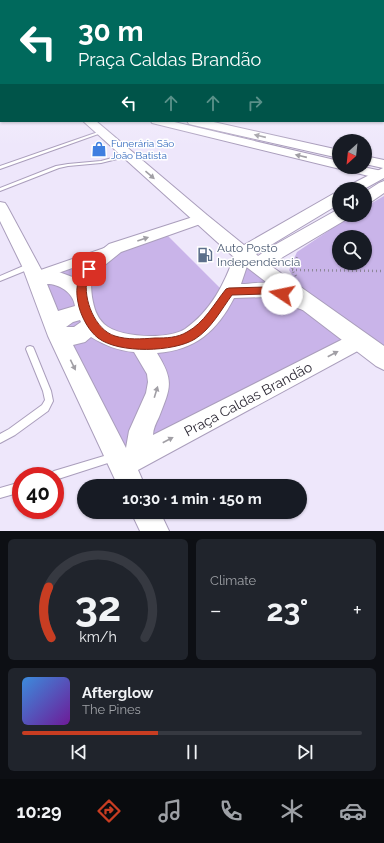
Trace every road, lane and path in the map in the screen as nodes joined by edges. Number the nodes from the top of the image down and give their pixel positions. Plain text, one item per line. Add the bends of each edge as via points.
1 (90, 122) edge
2 (160, 122) edge
3 (197, 122) edge
4 (102, 132) junction
5 (332, 152) edge
6 (127, 155) junction
7 (332, 163) edge
8 (372, 166) edge
9 (0, 168) edge
10 (372, 172) edge
11 (382, 174) edge
12 (367, 182) edge
13 (372, 189) edge
14 (0, 190) edge
15 (332, 202) edge
16 (0, 206) edge
17 (201, 219) junction
18 (332, 220) edge
19 (114, 249) junction
20 (298, 254) dead end
21 (251, 260) junction
22 (291, 270) junction
23 (384, 271) edge
24 (35, 273) junction
25 (0, 279) edge
26 (300, 282) dead end
27 (229, 291) junction
28 (310, 306) junction
29 (87, 312) junction
30 (57, 331) junction
31 (358, 341) junction
32 (141, 345) junction
33 (30, 349) dead end
34 (384, 360) edge
35 (0, 439) edge
36 (127, 466) edge
37 (64, 475) edge
38 (12, 490) edge
39 (0, 493) edge
40 (149, 519) edge
41 (155, 531) edge

1 - 4 main road
7 -> 2 street
5 -> 3 main road
4 - 6 main road
4 - 9 lane
6 - 14 lane via 101,162 58,167
6 -> 17 main road
8 - 11 main road
10 - 11 street
11 - 12 main road
11 - 13 main road
15 - 21 main road
16 - 24 street
19 -> 17 street
17 - 21 main road
18 - 21 main road via 277,252
19 - 24 street
19 - 29 street via 85,274 83,279
20 - 22 path
21 - 27 street via 239,272
21 - 28 main road
22 - 23 path
22 - 26 path
24 - 25 lane
24 - 29 street via 64,279 71,284
24 - 30 street
27 - 28 street via 274,292
27 - 32 street via 204,325 191,335 177,342
28 - 31 main road
29 - 30 street via 78,336
29 - 32 street via 102,335 113,340
30 -> 36 street
31 - 34 main road
36 -> 31 street, Praça Caldas Brandão
36 -> 32 street via 157,393 159,382 157,372
33 - 35 lane via 49,401 45,408
36 - 37 lane
38 - 39 lane
40 - 41 street

